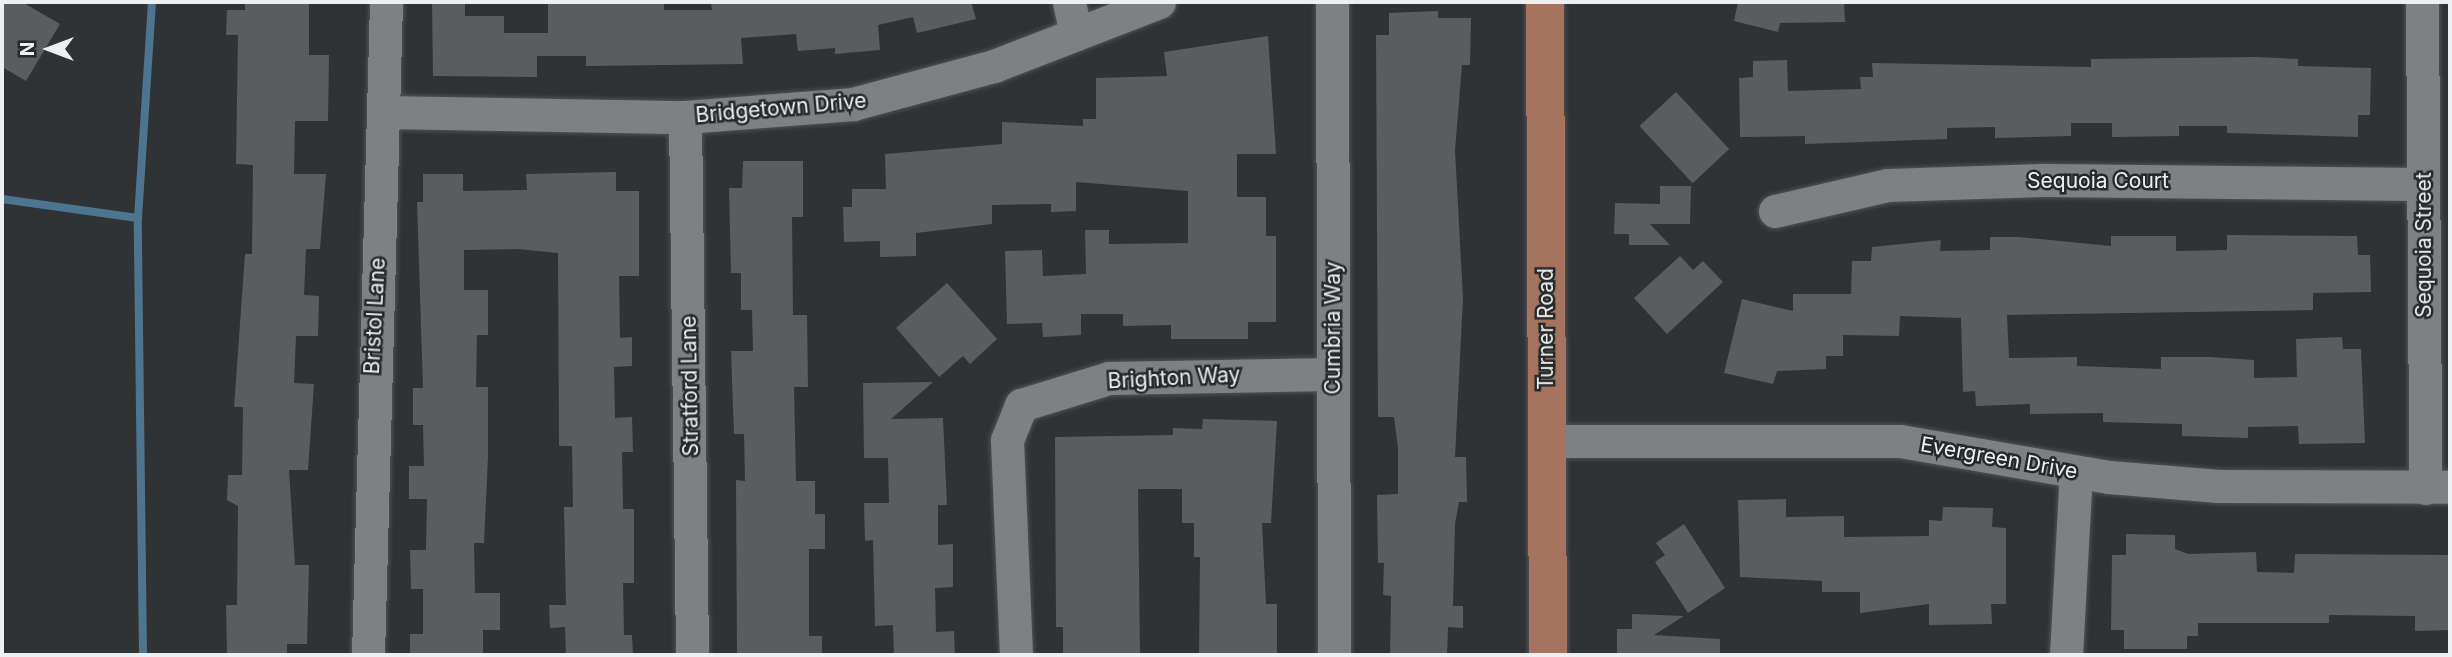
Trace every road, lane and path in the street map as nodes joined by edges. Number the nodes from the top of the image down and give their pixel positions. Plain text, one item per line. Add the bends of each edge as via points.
1 (386, 2) edge
2 (1069, 2) edge
3 (1159, 2) edge
4 (1332, 2) edge
5 (1545, 2) edge
6 (2422, 2) edge
7 (1076, 34) junction
8 (386, 112) junction
9 (685, 117) junction
10 (2423, 184) junction
11 (1775, 211) dead end
12 (1333, 374) junction
13 (1546, 441) junction
14 (2076, 472) junction
15 (2437, 487) edge
16 (368, 643) edge
17 (692, 655) edge
18 (1016, 655) edge
19 (1334, 655) edge
20 (1548, 655) edge
21 (2066, 655) edge

1 - 8 street, Bristol Lane
2 - 7 street
3 - 7 street, Bridgetown Drive
4 - 12 street, Cumbria Way
5 - 13 main road, Turner Road
6 - 10 street, Sequoia Street
7 - 9 street, Bridgetown Drive via 904,94
8 - 9 street, Bridgetown Drive
8 - 16 street, Bristol Lane via 372,368
9 - 17 street, Stratford Lane
10 - 11 street, Sequoia Court via 1888,185
10 - 15 street, Sequoia Street
12 - 18 street, Brighton Way via 1109,378 1021,405 1007,440
12 - 19 street, Cumbria Way
13 - 14 street, Evergreen Drive via 1900,440
13 - 20 main road, Turner Road
14 - 15 street, Evergreen Drive via 2219,486
14 - 21 street

